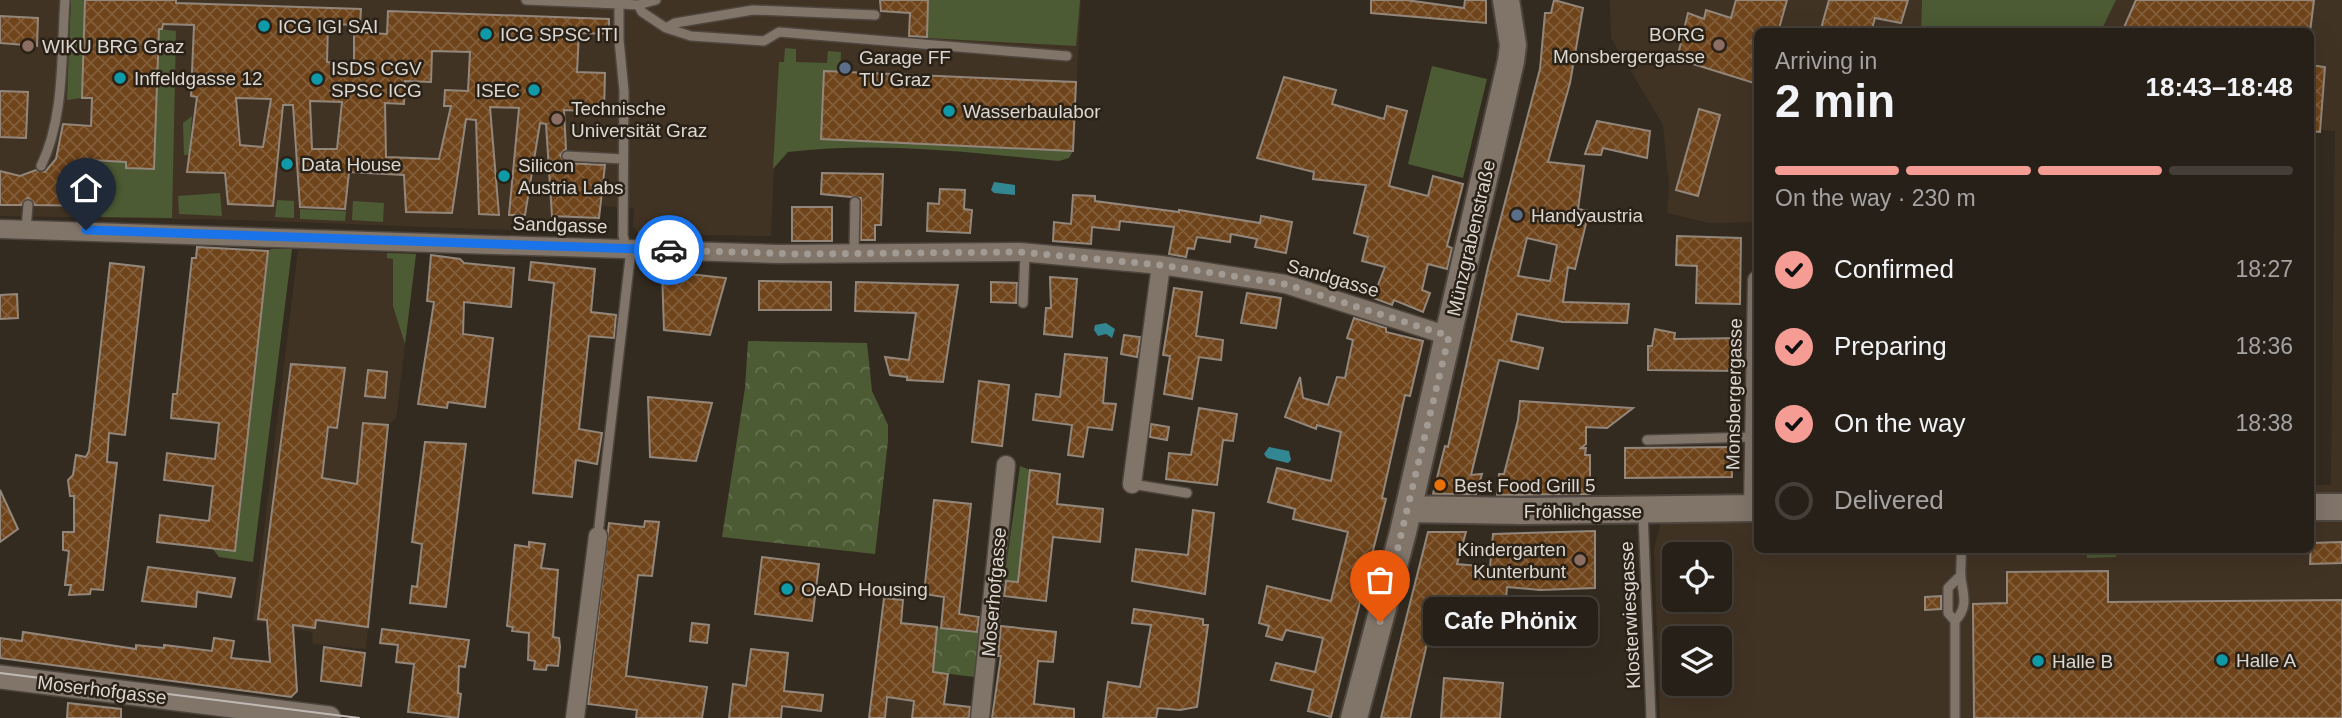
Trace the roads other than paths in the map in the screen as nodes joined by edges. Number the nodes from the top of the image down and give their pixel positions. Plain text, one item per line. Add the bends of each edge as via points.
1 (65, 0) edge
2 (526, 0) edge
3 (656, 0) edge
4 (1506, 0) edge
5 (620, 2) edge
6 (638, 5) junction
7 (875, 15) dead end
8 (666, 28) junction
9 (1067, 56) dead end
10 (567, 156) dead end
11 (623, 159) junction
12 (41, 166) dead end
13 (855, 202) dead end
14 (28, 205) dead end
15 (0, 229) edge
16 (26, 229) junction
17 (627, 248) junction
18 (1026, 253) junction
19 (854, 254) junction
20 (1161, 265) junction
21 (1023, 303) dead end
22 (1449, 336) junction
23 (1754, 437) edge
24 (1647, 440) dead end
25 (1006, 465) dead end
26 (1132, 484) joint
27 (1187, 493) dead end
28 (2314, 507) edge
29 (2342, 507) edge
30 (1408, 509) junction
31 (1754, 509) edge
32 (1643, 511) junction
33 (598, 531) joint
34 (1961, 553) edge
35 (1961, 575) junction
36 (1955, 621) junction
37 (0, 677) edge
38 (328, 718) edge
39 (575, 718) edge
40 (980, 718) edge
41 (1354, 718) edge
42 (1651, 718) edge
43 (1955, 718) edge

1 - 12 lane via 58,103 49,150
2 - 5 lane
3 - 6 lane
4 - 22 main road, Münzgrabenstraße via 1511,61
5 - 6 lane
5 - 11 lane
6 - 8 lane
7 - 8 lane via 754,10
8 - 9 lane via 691,36 764,41 779,32
10 - 11 lane
11 - 17 lane
13 - 19 lane
14 - 16 lane
15 - 16 street, Sandgasse
16 - 17 street, Sandgasse
17 - 19 street, Sandgasse
17 - 33 lane via 629,279
18 - 19 street, Sandgasse
18 - 20 street, Sandgasse
18 - 21 lane
20 - 22 street, Sandgasse via 1285,284
20 - 26 street
22 - 30 main road, Münzgrabenstraße
23 - 24 lane
25 - 40 street, Moserhofgasse
26 - 27 lane
28 - 29 main road
30 - 32 main road, Fröhlichgasse
30 - 41 main road, Münzgrabenstraße
31 - 32 main road, Fröhlichgasse
32 - 42 lane, Klosterwiesgasse
33 - 39 street
34 - 35 lane
35 - 36 lane via 1964,604
35 - 36 lane via 1948,588 1948,613
36 - 43 lane
37 - 38 street, Moserhofgasse

